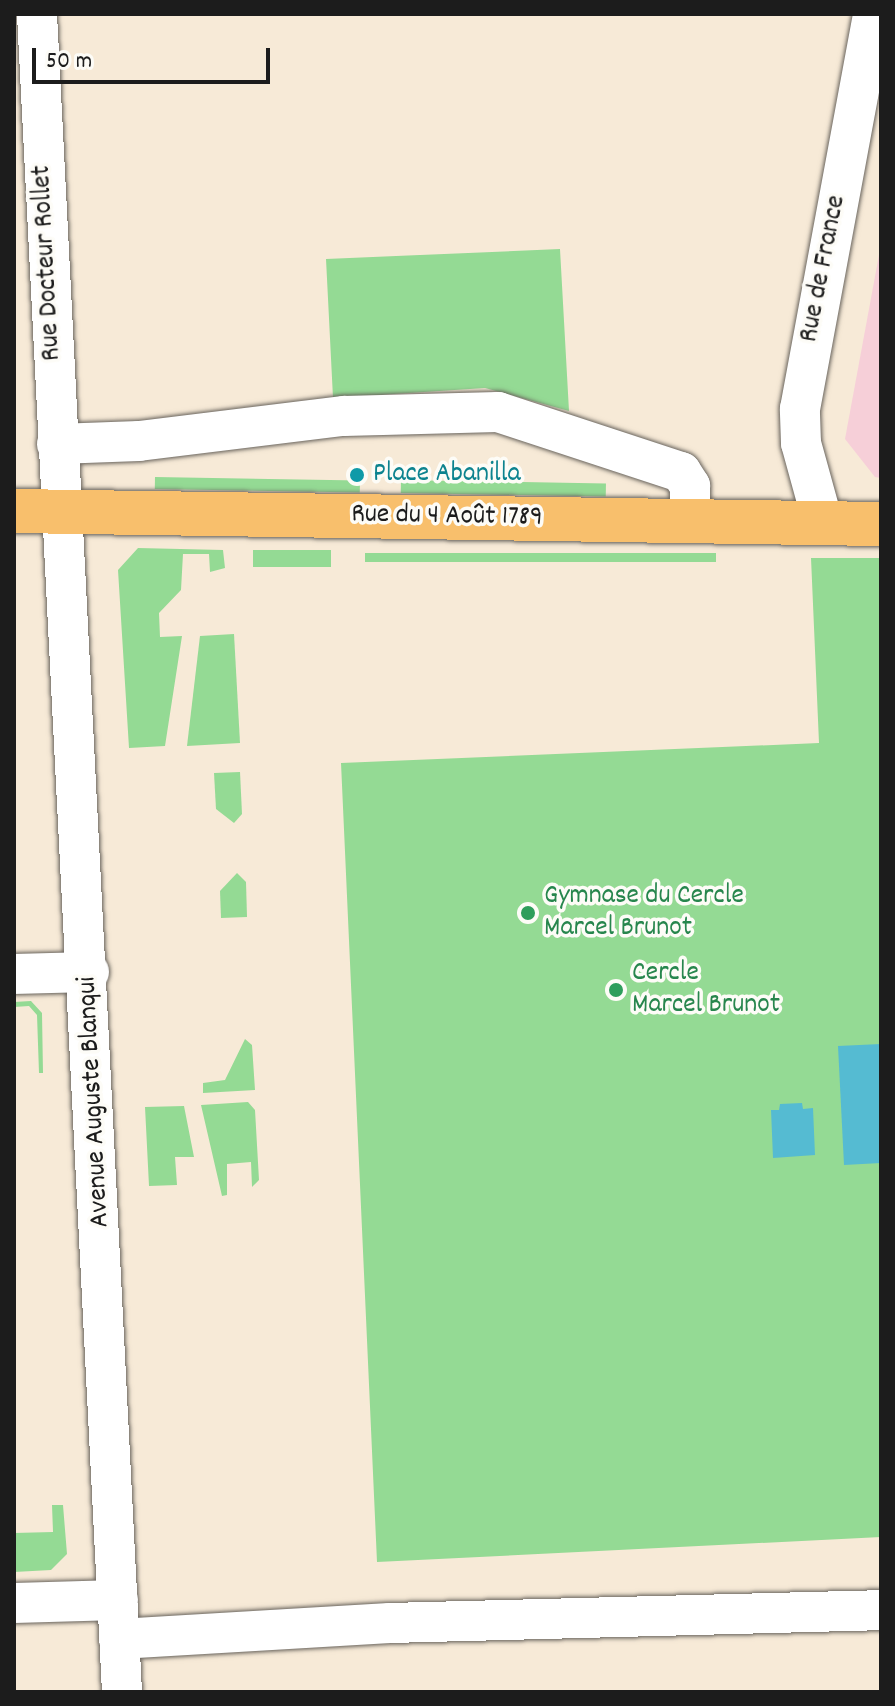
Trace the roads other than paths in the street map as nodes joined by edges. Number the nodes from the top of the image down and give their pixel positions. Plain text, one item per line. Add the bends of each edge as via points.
1 (37, 14) edge
2 (873, 14) edge
3 (57, 444) junction
4 (14, 511) edge
5 (61, 512) junction
6 (690, 522) junction
7 (823, 523) junction
8 (881, 524) edge
9 (89, 972) junction
10 (14, 974) edge
11 (118, 1600) junction
12 (14, 1603) edge
13 (881, 1610) edge
14 (119, 1639) junction
15 (122, 1692) edge

1 - 3 street, Rue Docteur Rollet
2 - 7 street, Rue de France via 800,409 801,443
3 - 5 street, Rue Docteur Rollet
3 - 6 street via 139,441 344,416 498,412 681,472 690,486
4 - 5 main road, Rue du 4 Août 1789
5 - 6 main road, Rue du 4 Août 1789
5 - 9 street, Avenue Auguste Blanqui
6 - 7 main road, Rue du 4 Août 1789
7 - 8 main road, Rue du 4 Août 1789
9 - 10 street
9 - 11 street, Avenue Auguste Blanqui
11 - 12 street
11 - 14 street, Avenue Auguste Blanqui
13 - 14 street via 390,1623
14 - 15 street, Avenue Auguste Blanqui

